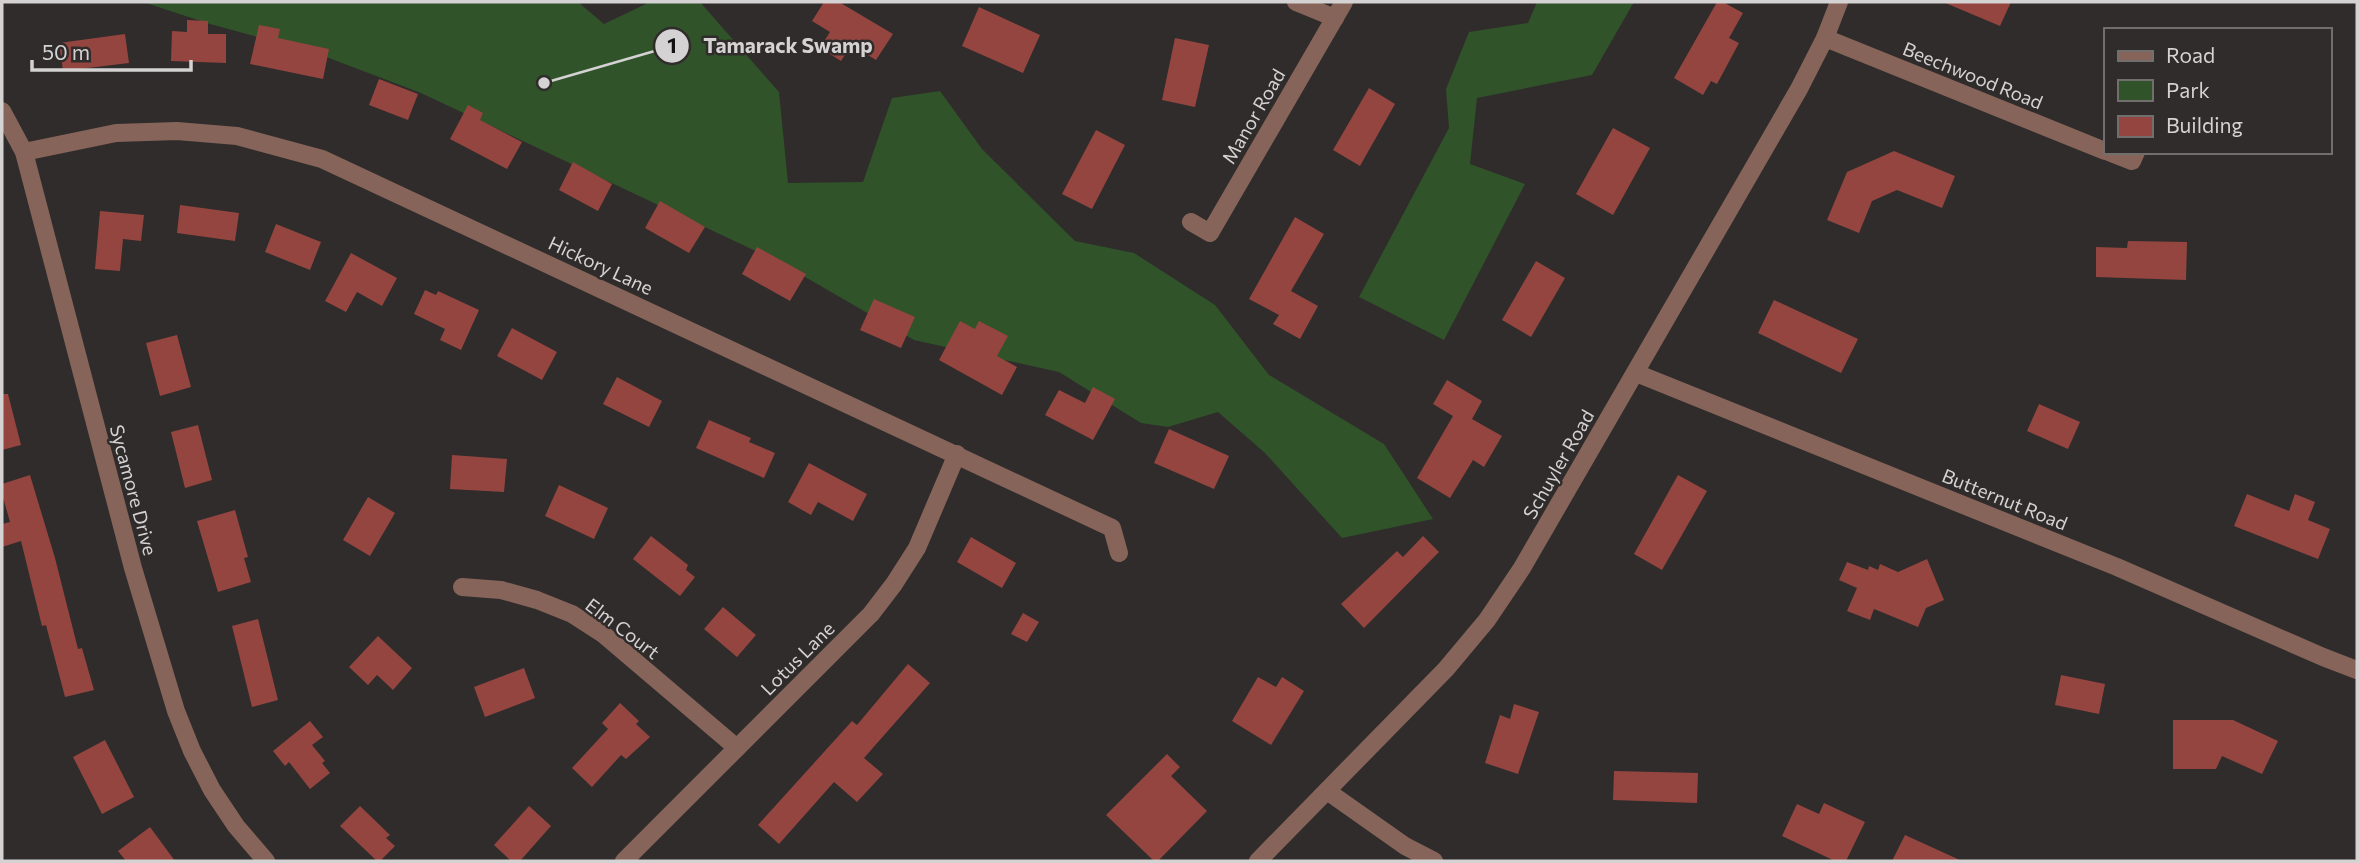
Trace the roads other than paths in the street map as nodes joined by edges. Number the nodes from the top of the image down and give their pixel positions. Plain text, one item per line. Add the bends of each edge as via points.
1 (1296, 2) edge
2 (1839, 2) edge
3 (1339, 10) edge
4 (1825, 38) junction
5 (2, 111) edge
6 (2104, 150) edge
7 (24, 152) junction
8 (2114, 154) edge
9 (2135, 154) edge
10 (1191, 222) dead end
11 (1636, 373) junction
12 (957, 454) junction
13 (1119, 553) dead end
14 (462, 587) dead end
15 (2357, 670) edge
16 (737, 748) junction
17 (1328, 791) junction
18 (266, 861) edge
19 (625, 861) edge
20 (1258, 861) edge
21 (1434, 861) edge

1 - 3 street
2 - 4 street, Schuyler Road
3 - 10 street, Manor Road via 1210,233
4 - 6 street, Beechwood Road
4 - 11 street, Schuyler Road
5 - 7 street, Sycamore Drive
7 - 12 street, Hickory Lane via 116,133 177,131 237,136 322,159
7 - 18 street, Sycamore Drive via 133,568 176,711 212,790
8 - 9 street, Beechwood Road via 2132,161
11 - 15 street, Butternut Road via 2117,567
11 - 17 street, Schuyler Road via 1487,620 1447,669
12 - 13 street, Hickory Lane via 1112,528
12 - 16 street, Lotus Lane via 916,548 894,584 871,614
14 - 16 street, Elm Court via 502,590 572,614 603,634
16 - 19 street, Lotus Lane
17 - 20 street, Schuyler Road
17 - 21 street

